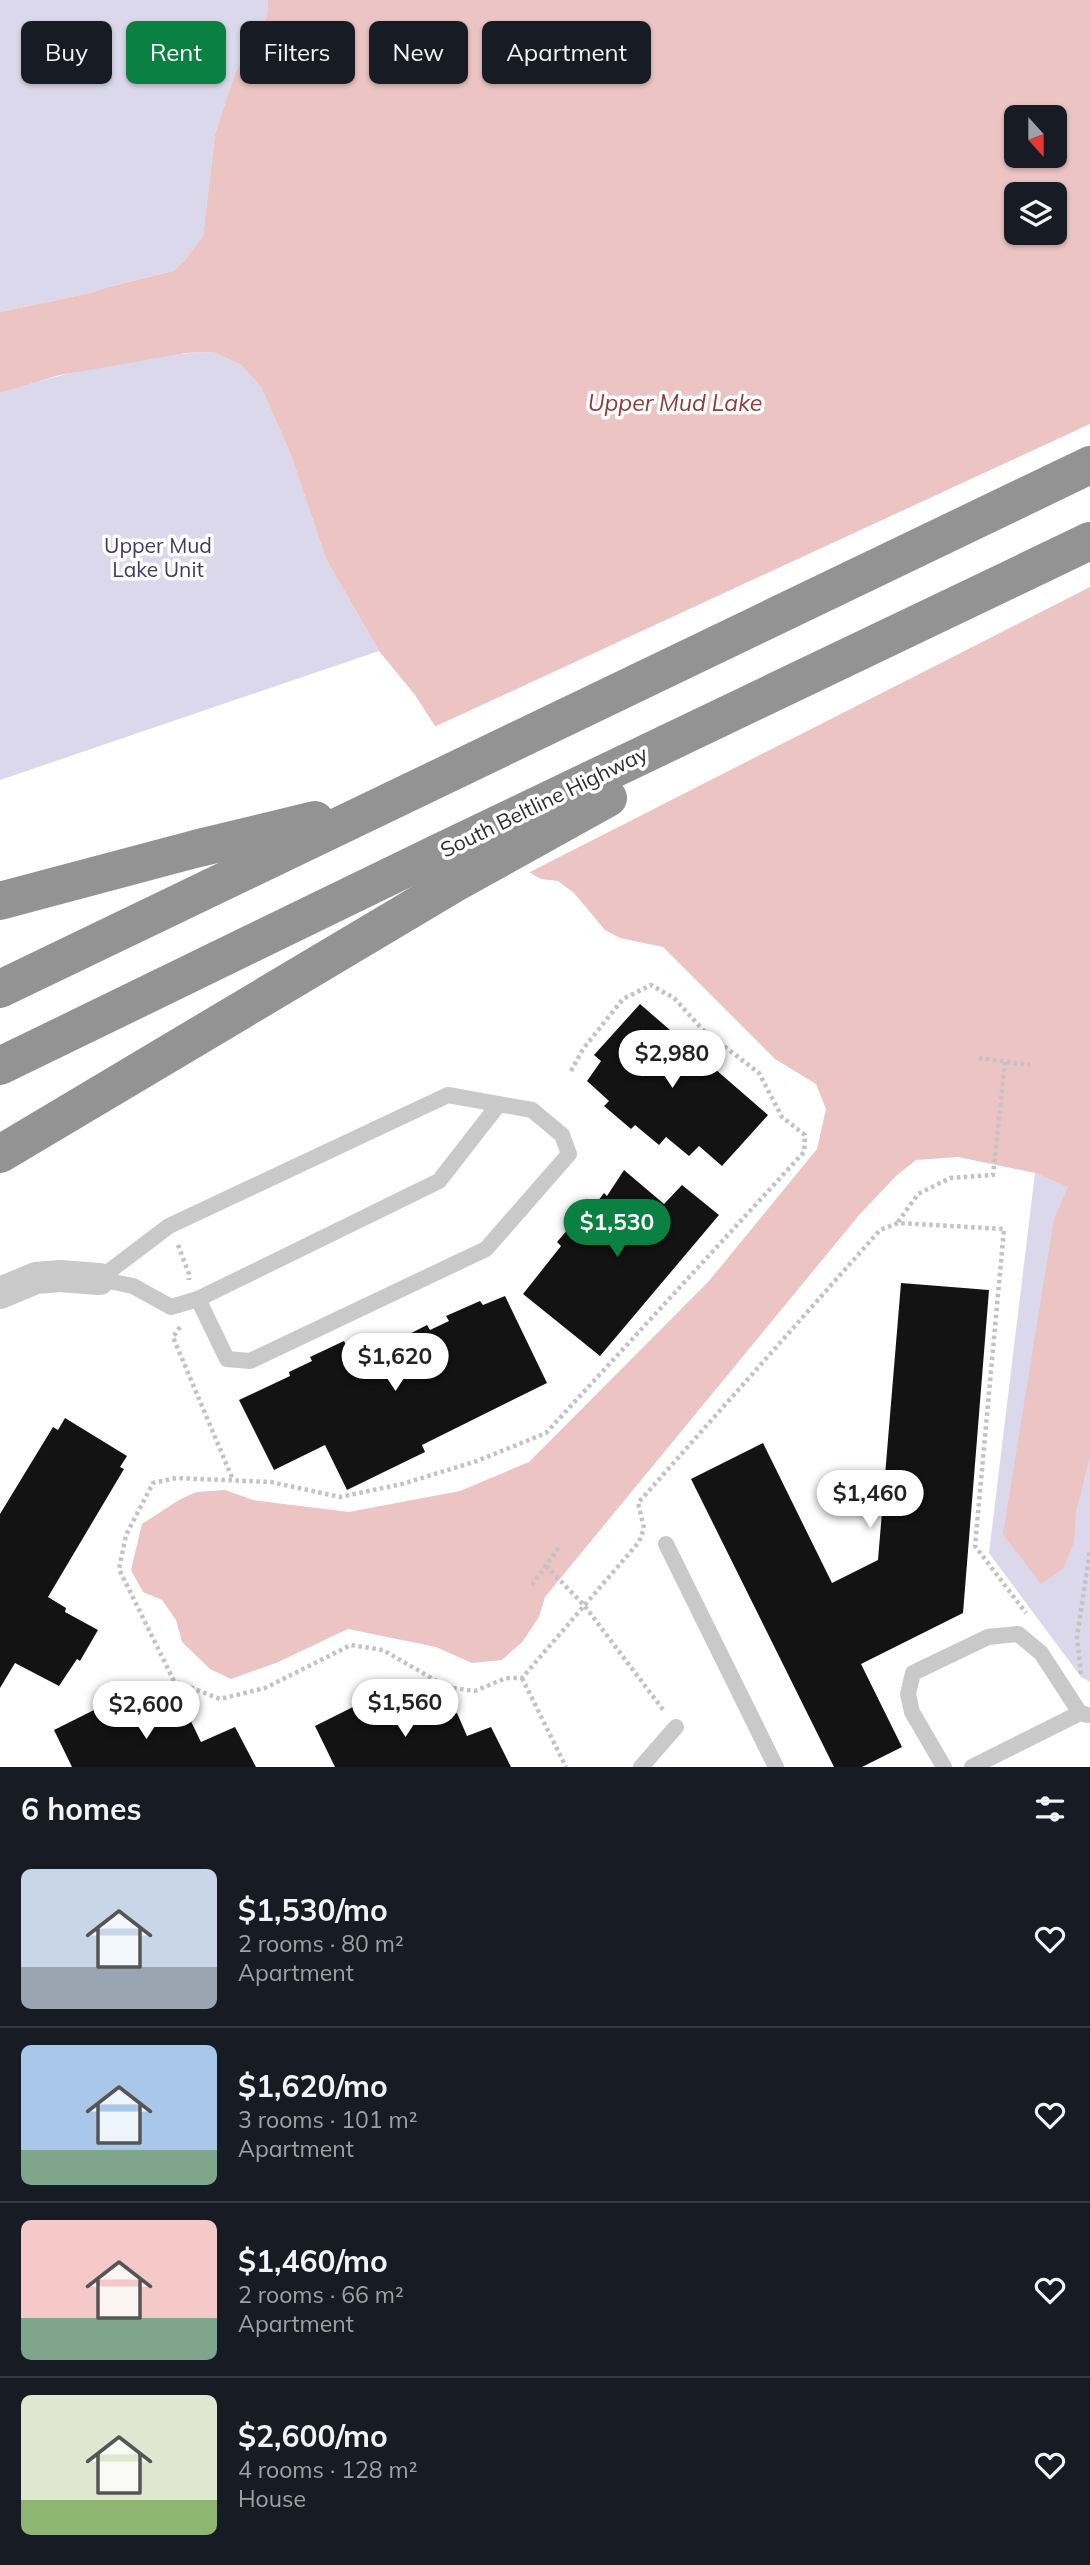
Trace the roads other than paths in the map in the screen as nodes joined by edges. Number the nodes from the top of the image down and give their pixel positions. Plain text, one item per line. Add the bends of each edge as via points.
1 (1090, 465) edge
2 (1090, 541) edge
3 (398, 798) junction
4 (447, 868) junction
5 (0, 901) edge
6 (0, 989) edge
7 (0, 1066) edge
8 (499, 1104) junction
9 (0, 1154) edge
10 (99, 1279) junction
11 (0, 1293) edge
12 (193, 1300) junction
13 (666, 1544) dead end
14 (1085, 1714) edge
15 (676, 1727) road end
16 (641, 1767) edge
17 (776, 1767) edge
18 (944, 1767) edge
19 (972, 1767) edge

1 - 3 highway
2 - 4 highway via 929,618
3 - 5 highway
3 - 6 highway
4 - 7 highway, South Beltline Highway
4 - 9 highway
8 - 10 lane via 448,1095 162,1231
8 - 12 lane via 439,1181
8 - 12 lane via 532,1110 562,1135 569,1154 486,1249 250,1361 227,1359
10 - 11 street via 36,1278
10 - 12 lane via 133,1286 171,1307
13 - 17 lane
14 - 18 lane via 1041,1653 1018,1634 988,1637 913,1673 908,1694 912,1712
14 - 19 lane
15 - 16 lane

